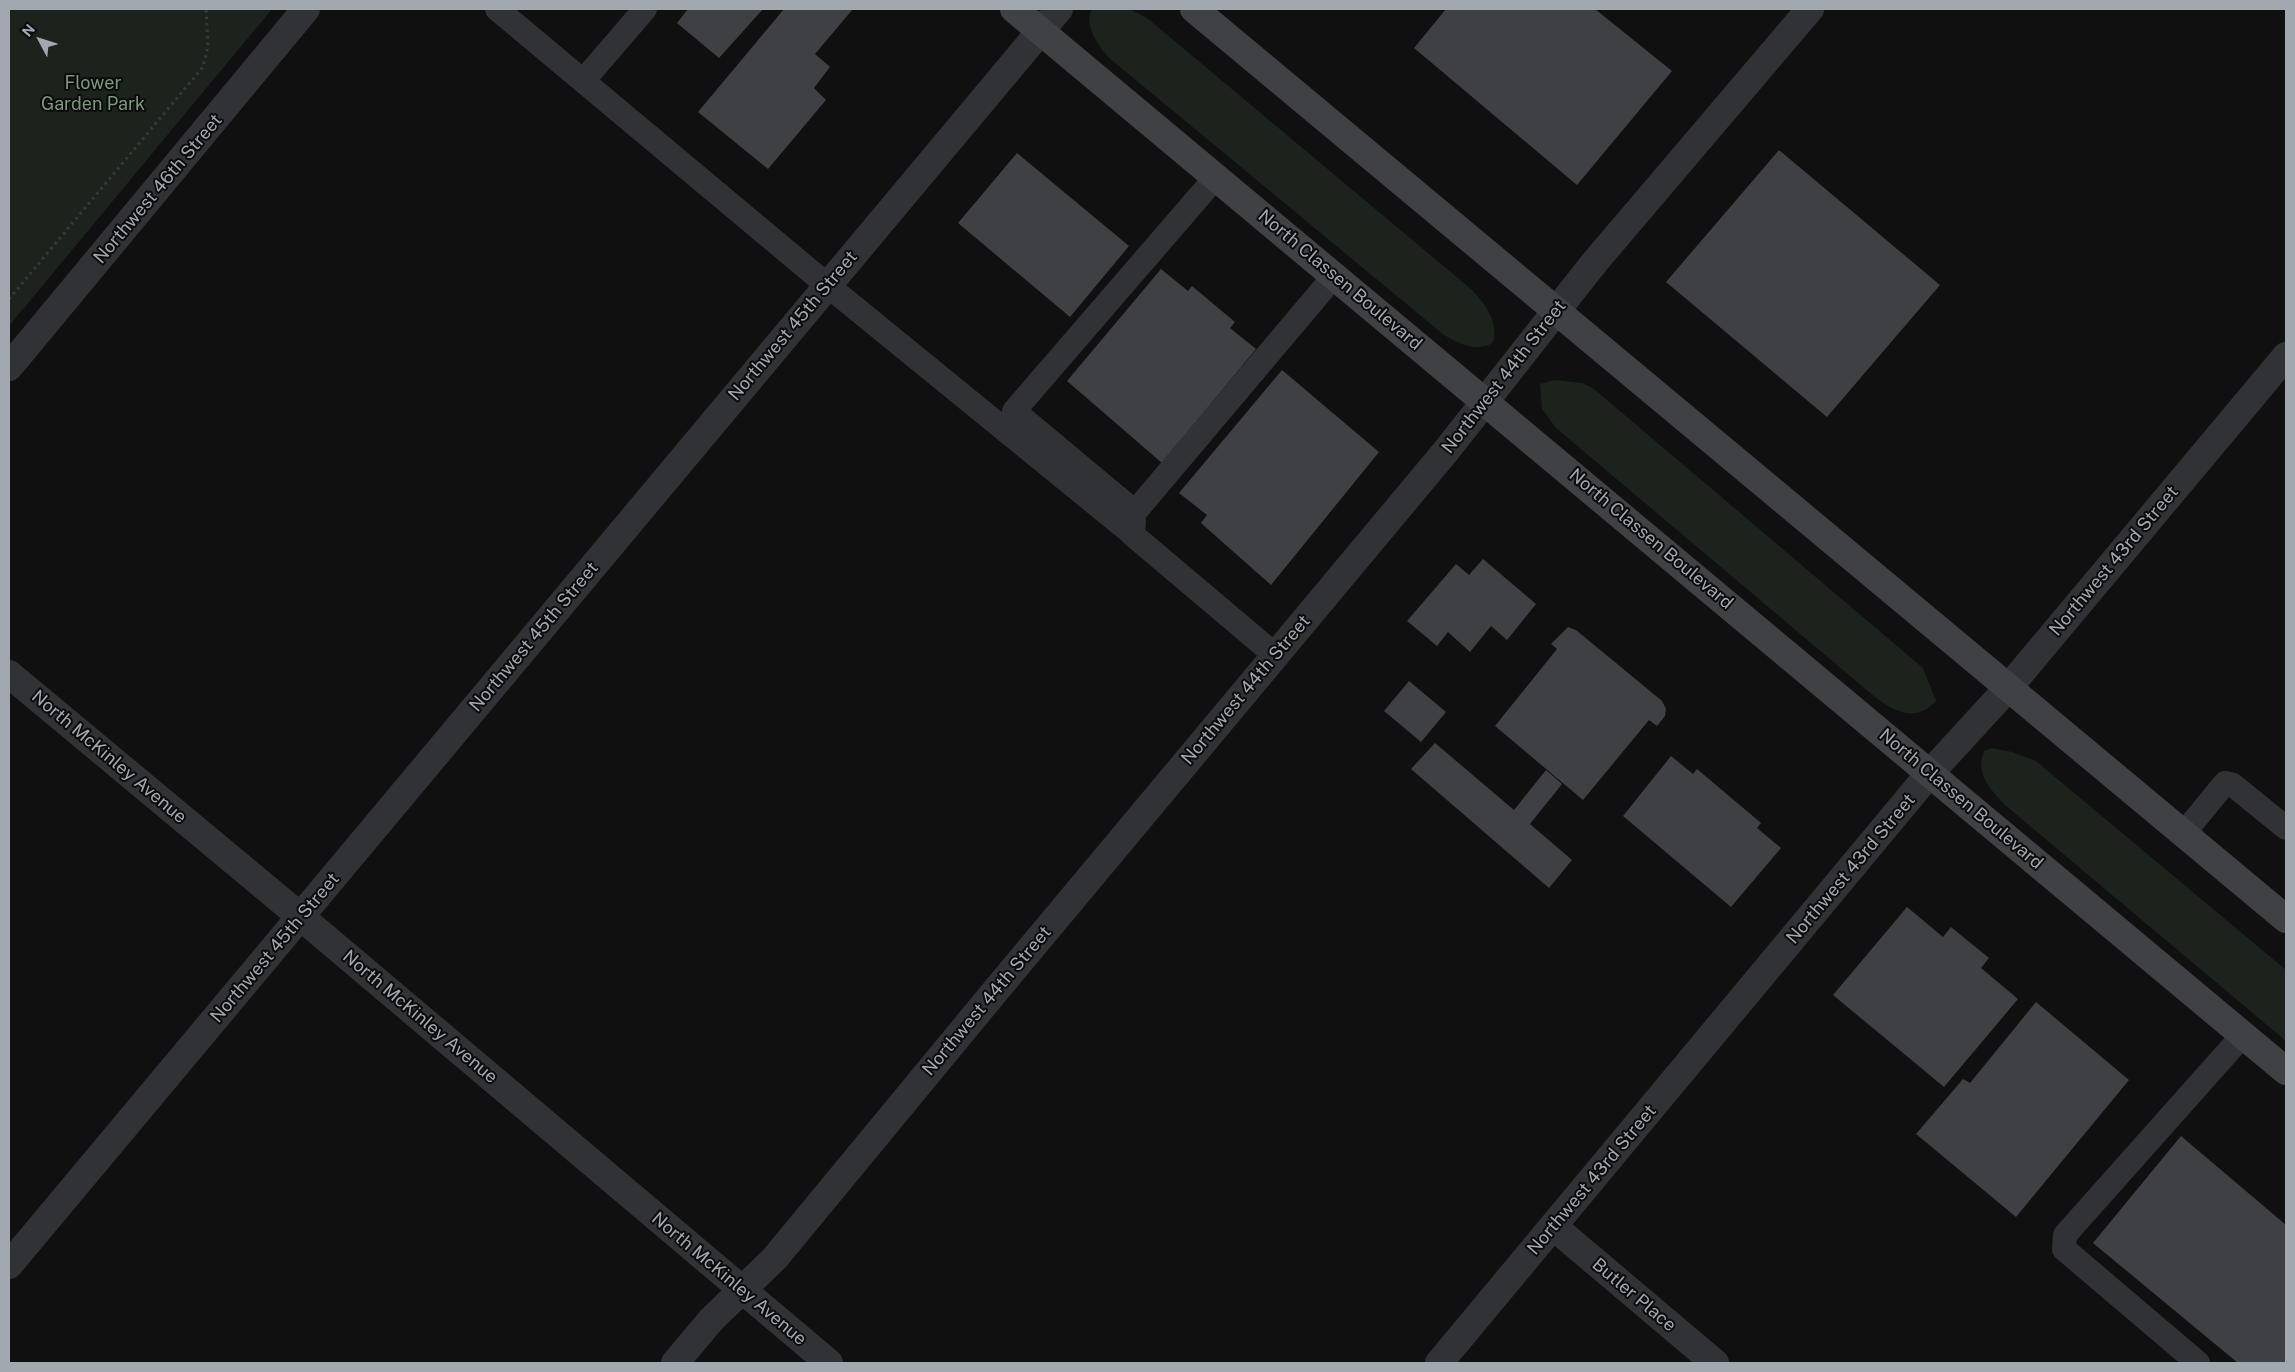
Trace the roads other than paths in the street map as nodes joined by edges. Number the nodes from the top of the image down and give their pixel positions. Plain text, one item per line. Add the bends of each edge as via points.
1 (306, 9) edge
2 (497, 9) edge
3 (645, 9) edge
4 (1014, 9) edge
5 (1059, 9) edge
6 (1194, 9) edge
7 (1810, 9) edge
8 (1039, 30) junction
9 (583, 81) junction
10 (1216, 178) junction
11 (1335, 276) junction
12 (827, 285) junction
13 (1556, 311) junction
14 (2286, 356) edge
15 (9, 367) edge
16 (1486, 401) junction
17 (1135, 512) junction
18 (1135, 536) junction
19 (1275, 655) junction
20 (9, 674) edge
21 (2010, 687) junction
22 (1930, 773) junction
23 (2286, 828) edge
24 (2184, 833) junction
25 (301, 917) junction
26 (2286, 919) edge
27 (2243, 1035) junction
28 (2286, 1071) edge
29 (1554, 1227) junction
30 (9, 1264) edge
31 (742, 1290) junction
32 (675, 1363) edge
33 (829, 1363) edge
34 (1439, 1363) edge
35 (1715, 1363) edge
36 (2198, 1363) edge

1 - 15 street, Northwest 46th Street
2 - 9 lane
3 - 9 lane
4 - 8 main road, North Classen Boulevard
5 - 8 street, Northwest 45th Street
6 - 13 main road
7 - 13 street, Northwest 44th Street
8 - 10 main road, North Classen Boulevard
8 - 12 street, Northwest 45th Street
9 - 12 lane
10 - 11 main road, North Classen Boulevard
10 - 17 lane via 1014,411
11 - 16 main road, North Classen Boulevard
11 - 17 lane
12 - 18 lane
12 - 25 street, Northwest 45th Street
13 - 16 street, Northwest 44th Street
13 - 21 main road
14 - 21 street, Northwest 43rd Street
16 - 19 street, Northwest 44th Street
16 - 22 main road, North Classen Boulevard
17 - 18 lane
18 - 19 lane
19 - 31 street, Northwest 44th Street via 775,1258
20 - 25 street, North McKinley Avenue
21 - 22 street, Northwest 43rd Street
21 - 24 main road
22 - 27 main road, North Classen Boulevard
22 - 29 street, Northwest 43rd Street
23 - 24 lane via 2233,785 2225,783
24 - 26 main road
25 - 30 street, Northwest 45th Street
25 - 31 street, North McKinley Avenue
27 - 28 main road, North Classen Boulevard
27 - 36 lane via 2065,1235 2064,1249
29 - 34 street, Northwest 43rd Street
29 - 35 street, Butler Place
31 - 32 street, Northwest 44th Street via 711,1320
31 - 33 street, North McKinley Avenue

